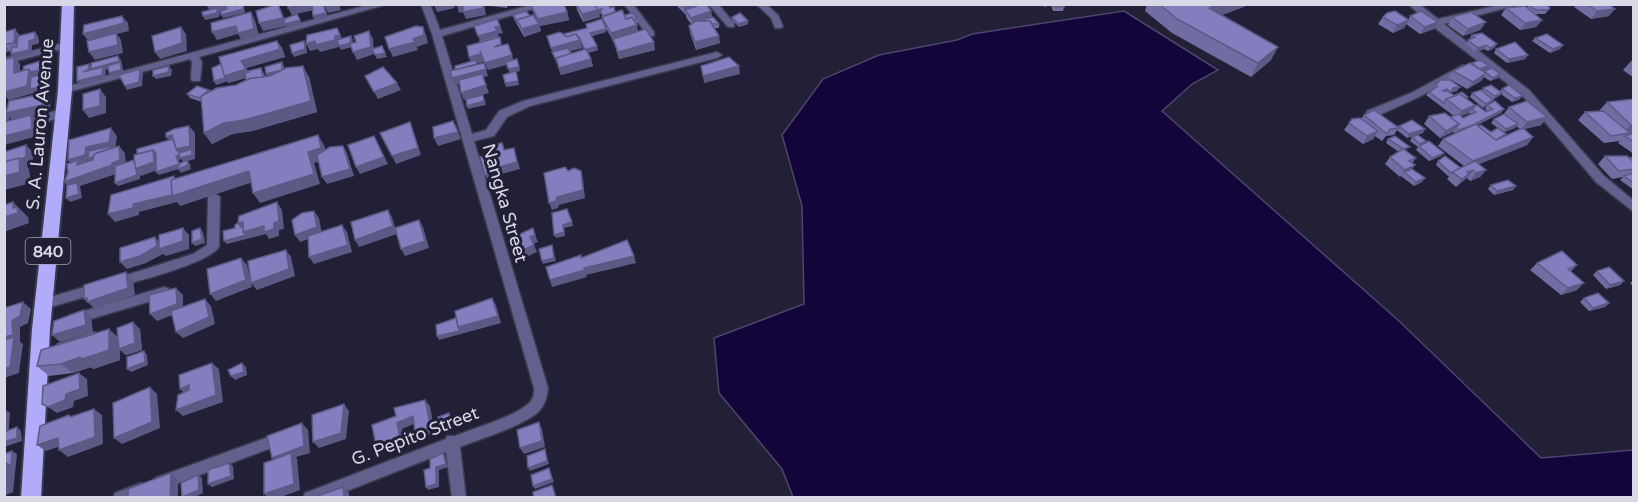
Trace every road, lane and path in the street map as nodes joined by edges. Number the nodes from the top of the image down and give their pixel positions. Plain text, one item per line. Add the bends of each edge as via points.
1 (68, 4) edge
2 (384, 4) edge
3 (426, 4) edge
4 (546, 4) edge
5 (628, 4) edge
6 (712, 4) edge
7 (760, 4) edge
8 (1412, 4) edge
9 (1518, 4) edge
10 (1434, 23) junction
11 (731, 25) dead end
12 (778, 26) dead end
13 (437, 34) junction
14 (651, 34) edge
15 (67, 45) junction
16 (717, 55) dead end
17 (193, 56) junction
18 (1480, 58) junction
19 (4, 61) edge
20 (196, 79) dead end
21 (65, 90) junction
22 (62, 113) junction
23 (1371, 114) edge
24 (4, 130) edge
25 (467, 139) junction
26 (214, 197) dead end
27 (1634, 208) edge
28 (165, 292) edge
29 (44, 304) junction
30 (53, 326) junction
31 (532, 410) joint
32 (293, 434) edge
33 (452, 441) junction
34 (31, 498) edge
35 (120, 498) edge
36 (310, 498) edge
37 (459, 498) edge

1 - 15 highway, S. A. Lauron Avenue / 840
2 - 17 street
3 - 13 street, Nangka Street
4 - 13 street
5 - 14 street
6 - 11 street
7 - 12 street via 775,17
8 - 10 street
9 - 10 street
10 - 18 street
13 - 25 street, Nangka Street
15 - 19 street
15 - 21 highway, S. A. Lauron Avenue / 840
16 - 25 street via 527,103 503,114 490,133
17 - 20 street via 197,62
17 - 21 street
18 - 23 street via 1415,95
18 - 27 street via 1525,92 1592,170
21 - 22 highway, S. A. Lauron Avenue / 840
22 - 24 street
22 - 29 highway, S. A. Lauron Avenue / 840
25 - 31 street, Nangka Street via 541,388 541,399
26 - 29 street via 213,247 207,253
28 - 30 street
29 - 30 highway, S. A. Lauron Avenue / 840
30 - 34 highway, S. A. Lauron Avenue / 840
31 - 33 street, G. Pepito Street
32 - 35 street
33 - 36 street, G. Pepito Street
33 - 37 street

